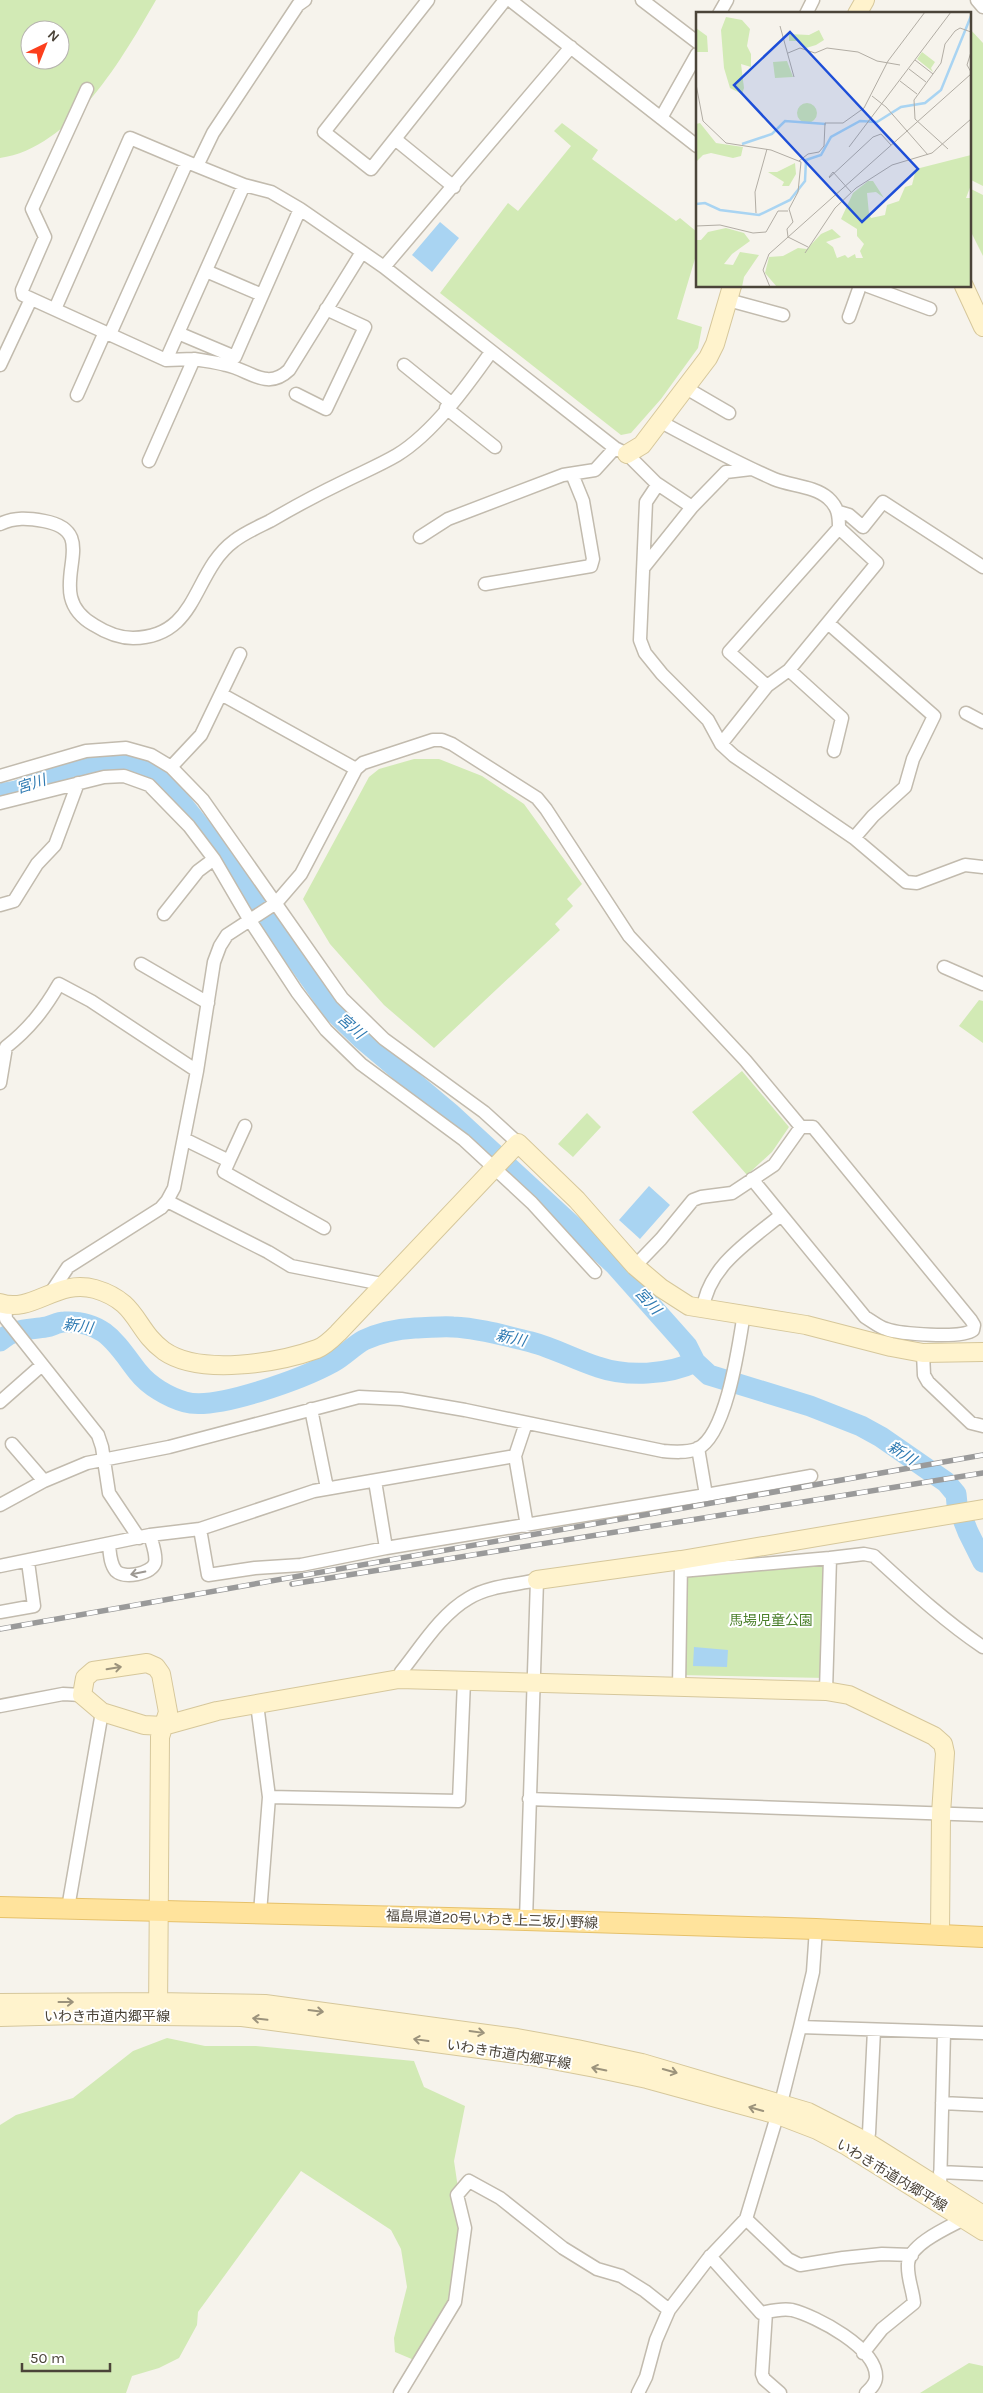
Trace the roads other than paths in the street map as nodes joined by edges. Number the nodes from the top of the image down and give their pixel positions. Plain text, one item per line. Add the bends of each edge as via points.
1 (304, 0) edge
2 (428, 0) edge
3 (505, 0) edge
4 (510, 0) edge
5 (642, 0) edge
6 (727, 0) edge
7 (813, 0) edge
8 (865, 0) edge
9 (977, 0) edge
10 (983, 7) edge
11 (720, 12) edge
12 (807, 12) edge
13 (858, 12) edge
14 (696, 41) edge
15 (571, 47) junction
16 (696, 56) edge
17 (86, 89) dead end
18 (661, 118) junction
19 (395, 139) junction
20 (696, 145) edge
21 (192, 164) junction
22 (244, 185) junction
23 (454, 187) junction
24 (300, 209) junction
25 (362, 252) junction
26 (384, 268) junction
27 (206, 271) junction
28 (859, 288) edge
29 (873, 288) edge
30 (965, 288) edge
31 (730, 293) edge
32 (262, 295) junction
33 (31, 298) junction
34 (55, 309) junction
35 (326, 309) junction
36 (930, 309) dead end
37 (783, 315) dead end
38 (849, 317) dead end
39 (983, 328) edge
40 (107, 333) junction
41 (178, 333) junction
42 (491, 352) junction
43 (194, 359) junction
44 (166, 360) junction
45 (0, 365) edge
46 (404, 365) dead end
47 (686, 388) junction
48 (296, 394) dead end
49 (77, 395) dead end
50 (448, 405) junction
51 (729, 413) dead end
52 (661, 422) junction
53 (495, 447) dead end
54 (621, 451) junction
55 (149, 461) dead end
56 (752, 469) junction
57 (572, 474) junction
58 (656, 483) junction
59 (692, 508) junction
60 (839, 512) junction
61 (0, 524) edge
62 (839, 528) junction
63 (420, 537) dead end
64 (983, 567) edge
65 (644, 568) junction
66 (485, 584) dead end
67 (828, 623) junction
68 (240, 654) dead end
69 (789, 670) junction
70 (767, 686) junction
71 (220, 694) junction
72 (966, 713) dead end
73 (983, 722) edge
74 (721, 744) junction
75 (834, 751) dead end
76 (171, 767) junction
77 (356, 769) junction
78 (0, 776) edge
79 (78, 783) junction
80 (0, 803) edge
81 (854, 838) junction
82 (214, 859) junction
83 (983, 860) edge
84 (965, 864) junction
85 (983, 867) edge
86 (272, 904) junction
87 (0, 905) edge
88 (164, 914) dead end
89 (250, 918) junction
90 (140, 964) dead end
91 (944, 967) dead end
92 (983, 984) edge
93 (208, 1003) junction
94 (3, 1046) edge
95 (197, 1071) junction
96 (0, 1083) edge
97 (245, 1126) dead end
98 (801, 1127) junction
99 (184, 1139) junction
100 (515, 1146) junction
101 (228, 1163) junction
102 (495, 1167) junction
103 (752, 1179) junction
104 (168, 1201) junction
105 (781, 1215) junction
106 (324, 1228) dead end
107 (635, 1266) junction
108 (595, 1272) dead end
109 (382, 1284) junction
110 (52, 1291) junction
111 (2, 1304) edge
112 (704, 1309) junction
113 (865, 1317) junction
114 (743, 1318) junction
115 (858, 1339) junction
116 (983, 1352) edge
117 (924, 1353) junction
118 (41, 1363) junction
119 (0, 1402) edge
120 (311, 1409) junction
121 (526, 1423) junction
122 (983, 1426) edge
123 (12, 1444) dead end
124 (698, 1448) junction
125 (515, 1456) junction
126 (103, 1459) junction
127 (812, 1476) dead end
128 (375, 1481) junction
129 (44, 1482) junction
130 (327, 1488) junction
131 (706, 1495) junction
132 (0, 1505) edge
133 (983, 1509) edge
134 (527, 1526) junction
135 (200, 1529) junction
136 (145, 1537) junction
137 (109, 1545) junction
138 (386, 1548) junction
139 (830, 1558) junction
140 (28, 1562) junction
141 (0, 1566) edge
142 (681, 1566) junction
143 (537, 1580) junction
144 (0, 1612) edge
145 (983, 1647) edge
146 (399, 1679) junction
147 (464, 1681) junction
148 (534, 1683) junction
149 (679, 1687) junction
150 (826, 1691) junction
151 (82, 1695) junction
152 (257, 1704) junction
153 (0, 1706) edge
154 (102, 1712) junction
155 (163, 1726) junction
156 (269, 1797) junction
157 (529, 1799) junction
158 (941, 1814) junction
159 (983, 1815) edge
160 (0, 1907) edge
161 (68, 1908) junction
162 (158, 1912) junction
163 (260, 1913) junction
164 (526, 1920) junction
165 (816, 1929) junction
166 (940, 1936) junction
167 (983, 1937) edge
168 (0, 2003) edge
169 (158, 2008) junction
170 (0, 2017) edge
171 (800, 2026) junction
172 (874, 2030) junction
173 (944, 2032) junction
174 (983, 2033) edge
175 (942, 2103) junction
176 (983, 2105) edge
177 (779, 2109) junction
178 (867, 2142) junction
179 (983, 2174) edge
180 (938, 2187) junction
181 (983, 2215) edge
182 (746, 2219) junction
183 (964, 2220) junction
184 (983, 2231) edge
185 (912, 2255) junction
186 (710, 2256) junction
187 (669, 2310) junction
188 (766, 2312) junction
189 (863, 2353) junction
190 (400, 2393) edge
191 (638, 2393) edge
192 (780, 2393) edge
193 (866, 2393) edge

1 - 21 street
2 - 19 street via 324,132 371,169
3 - 19 street
4 - 15 street
5 - 14 street
6 - 11 street
7 - 12 street
8 - 13 street
9 - 10 street
15 - 18 street
15 - 23 street
16 - 18 street
17 - 33 street via 32,208 45,237 22,290 23,295
18 - 20 street
19 - 23 street
21 - 22 street
21 - 34 street via 130,138
21 - 40 street
22 - 24 street via 271,192
22 - 27 street
23 - 26 street
24 - 25 street
24 - 32 street
25 - 26 street
25 - 35 street
26 - 42 street
27 - 32 street
27 - 41 street
28 - 38 street
29 - 36 street
30 - 39 street
31 - 37 street
31 - 47 street via 715,344
32 - 41 street via 235,357
33 - 34 street
33 - 45 street
34 - 40 street
35 - 43 street via 281,378 264,380 228,365
35 - 48 street via 365,327 326,409
40 - 44 street
40 - 49 street
41 - 44 street
42 - 50 street
42 - 54 street
43 - 44 street
43 - 55 street
46 - 50 street
47 - 51 street
47 - 52 street
50 - 53 street
50 - 61 street via 420,439 397,455 234,540 211,564 192,605 171,626 157,634 134,638 119,636 85,620 75,609 69,594 74,548 71,536 57,523 29,518
52 - 54 street via 642,445
52 - 56 street
54 - 57 street via 595,470
54 - 58 street
56 - 59 street via 726,472
56 - 60 street via 820,493
57 - 63 street via 448,519
57 - 66 street via 583,501 593,559 591,566
58 - 59 street
58 - 65 street via 646,502
59 - 65 street
60 - 62 street
60 - 64 street via 863,526 883,502
62 - 67 street via 877,564
62 - 70 street via 729,652
65 - 74 street via 640,640 645,653 708,720
67 - 69 street
67 - 81 street via 934,716 905,787
68 - 71 street
69 - 70 street
69 - 75 street via 842,718
70 - 74 street
71 - 76 street via 201,735
71 - 77 street
72 - 73 street
74 - 81 street
76 - 78 street via 151,755 126,748 86,751
76 - 86 street via 203,800
77 - 86 street via 301,874
77 - 98 street via 363,763 433,740 442,740 537,798 629,936 745,1060
79 - 80 street
79 - 82 street via 124,776 149,785 189,826
79 - 87 street via 55,845 37,864 14,901
81 - 84 street via 911,883
82 - 88 street via 198,871
82 - 89 street
83 - 84 street
84 - 85 street
86 - 89 street
86 - 100 street via 342,998 365,1022 415,1063 484,1112
89 - 93 street via 227,934 220,946 214,962
89 - 102 street via 297,992 349,1055 464,1140
90 - 93 street
91 - 92 street
93 - 95 street
94 - 95 street via 27,1030 59,984 91,1001
94 - 96 street
95 - 99 street
97 - 101 street
98 - 103 street via 774,1165
98 - 113 street via 813,1127 974,1325 964,1335 917,1334 885,1329
99 - 101 street
99 - 104 street via 174,1188
100 - 102 street
100 - 107 street via 577,1200
101 - 106 street via 224,1172
102 - 108 street
102 - 109 street
103 - 105 street
103 - 107 street via 732,1193 701,1196 693,1200
104 - 109 street via 291,1266
104 - 110 street via 68,1267
105 - 112 street via 726,1260 704,1298
105 - 113 street
107 - 112 street via 689,1306
109 - 110 street via 338,1333 318,1348 234,1365 203,1364 166,1352 156,1344 128,1306 104,1292 80,1286
110 - 111 street via 16,1306
111 - 118 street via 6,1319
112 - 114 street
113 - 115 street
114 - 115 street via 806,1325
114 - 124 street via 718,1427
115 - 117 street
116 - 117 street
117 - 122 street via 924,1375 928,1382 971,1423
118 - 119 street
118 - 126 street via 98,1435
120 - 121 street via 375,1397
120 - 126 street via 169,1447
120 - 130 street
121 - 124 street via 663,1451 682,1452
121 - 125 street
123 - 129 street
124 - 131 street
125 - 128 street
125 - 134 street
126 - 129 street
126 - 136 street via 109,1494
127 - 131 street
128 - 130 street
128 - 138 street
129 - 132 street
130 - 135 street
131 - 134 street
133 - 142 street
134 - 138 street
135 - 136 street
135 - 138 street via 208,1575 301,1565
136 - 137 street
136 -> 137 street via 155,1559 147,1571 119,1573 111,1562
137 - 140 street
139 - 142 street
139 - 145 street via 874,1556 928,1606
139 - 150 street
140 - 141 street
140 - 144 street via 34,1606
142 - 143 street
142 - 149 street
143 - 146 street via 488,1590 454,1608 401,1672
143 - 148 street
146 - 147 street
146 - 152 street
147 - 148 street
147 - 156 street via 459,1801
148 - 149 street
148 - 157 street
149 - 150 street
150 - 158 street via 849,1695 934,1736 943,1744
151 - 153 street via 63,1694
151 - 154 street
151 -> 155 street via 86,1678 93,1671 147,1663 161,1674 168,1712
152 - 155 street
152 - 156 street
154 - 155 street
154 - 161 street
155 - 162 street via 160,1737
156 - 163 street
157 - 158 street
157 - 164 street
158 - 159 street
158 - 166 street
160 - 161 main road, 福島県道20号いわき上三坂小野線
161 - 162 main road, 福島県道20号いわき上三坂小野線
162 - 163 main road, 福島県道20号いわき上三坂小野線
162 - 169 street
163 - 164 main road, 福島県道20号いわき上三坂小野線
164 - 165 main road, 福島県道20号いわき上三坂小野線
165 - 166 main road, 福島県道20号いわき上三坂小野線
165 - 171 street via 813,1972
166 - 167 main road, 福島県道20号いわき上三坂小野線
168 -> 169 street, いわき市道内郷平線
169 - 170 street, いわき市道内郷平線
169 - 177 street, いわき市道内郷平線 via 531,2056
171 - 172 street
171 - 177 street
172 - 173 street
172 - 178 street
173 - 174 street
173 - 175 street
175 - 176 street
175 - 180 street
177 - 178 street, いわき市道内郷平線 via 808,2112
177 - 180 street, いわき市道内郷平線 via 847,2146
177 - 182 street
178 - 180 street, いわき市道内郷平線
179 - 180 street
180 - 181 street, いわき市道内郷平線
180 - 183 street, いわき市道内郷平線
182 - 185 street via 788,2259 800,2265 882,2254
182 - 186 street
183 - 184 street, いわき市道内郷平線
183 - 185 street via 937,2233
185 - 189 street via 908,2260 908,2270 914,2303 882,2329
186 - 187 street
186 - 188 street via 762,2313
187 - 190 street via 646,2291 620,2276 597,2269 562,2248 500,2198 469,2181 457,2195 465,2228 456,2302
187 - 191 street
188 - 189 street via 785,2309 806,2315 835,2330
188 - 192 street via 762,2374
189 - 193 street via 876,2376

